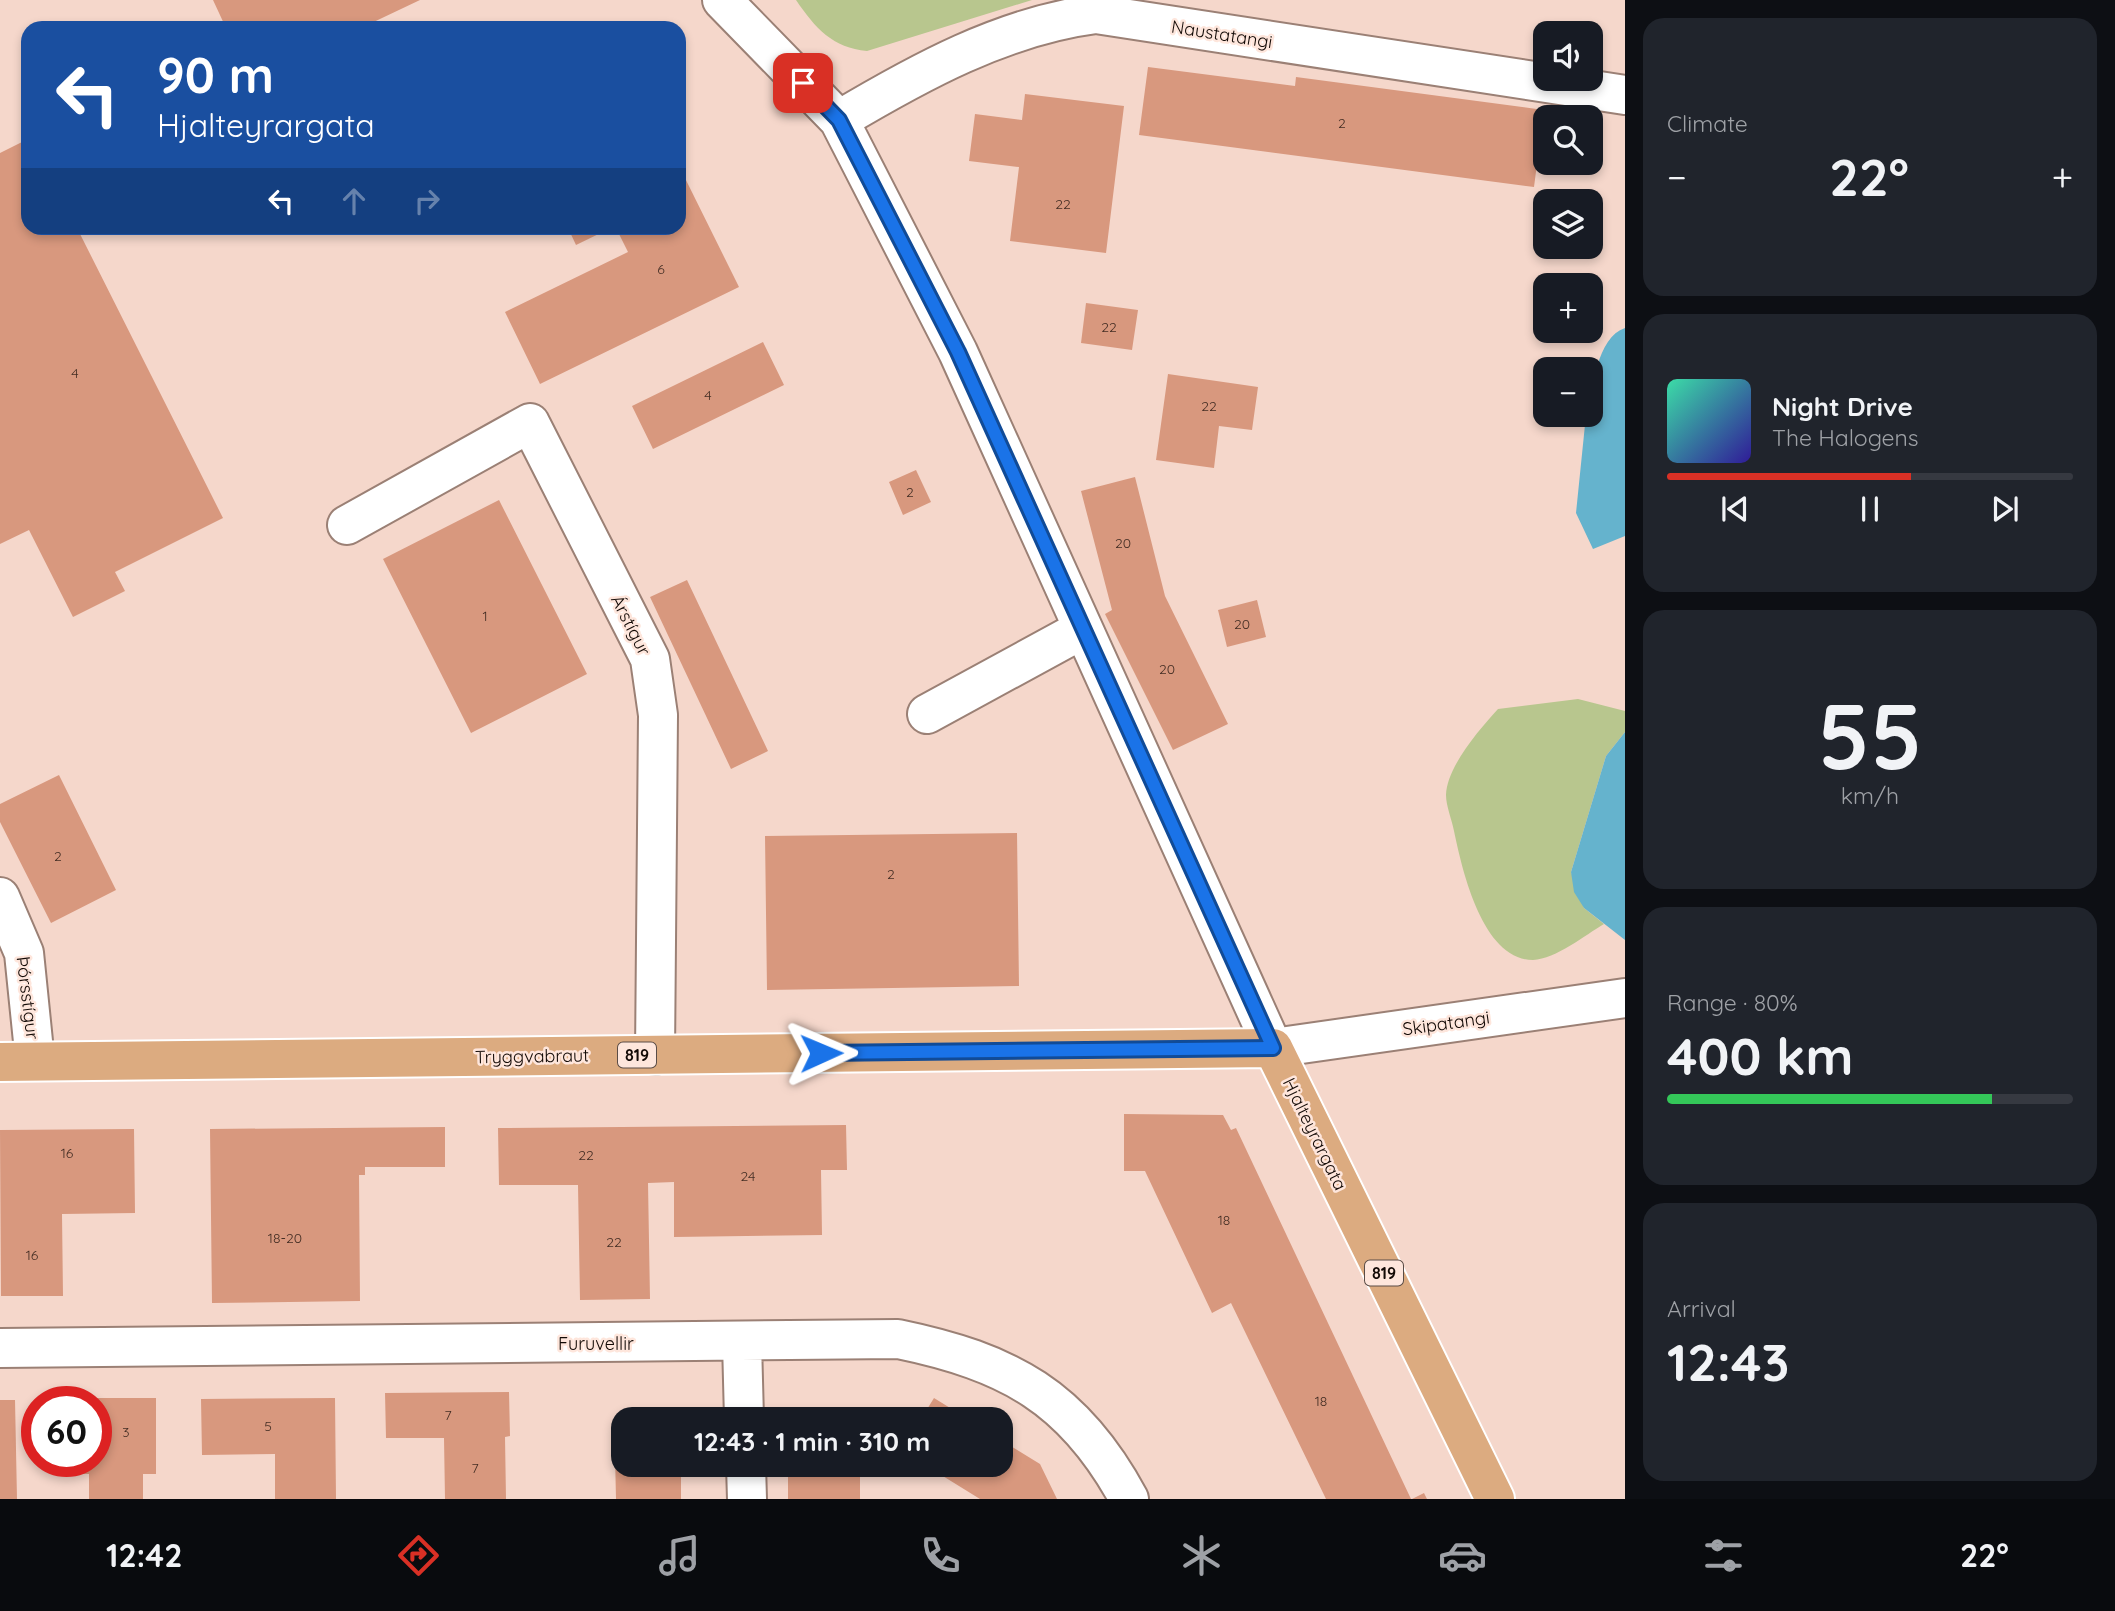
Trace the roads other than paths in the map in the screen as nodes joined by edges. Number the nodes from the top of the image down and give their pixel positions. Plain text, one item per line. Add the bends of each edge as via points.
1 (722, 0) edge
2 (1095, 7) edge
3 (1625, 95) edge
4 (839, 120) junction
5 (346, 525) dead end
6 (1083, 629) junction
7 (927, 714) dead end
8 (0, 897) edge
9 (1622, 998) edge
10 (1273, 1048) junction
11 (655, 1055) junction
12 (18, 1062) edge
13 (742, 1342) junction
14 (0, 1348) edge
15 (744, 1407) edge
16 (746, 1477) edge
17 (747, 1499) edge
18 (1129, 1499) edge
19 (1495, 1499) edge

1 - 4 street, Hjalteyrargata
2 - 3 street, Naustatangi
2 - 4 street, Naustatangi via 934,65
4 - 6 street, Hjalteyrargata via 958,352
5 - 11 street, Árstígur via 530,422 649,659 655,683
6 - 7 street
6 - 10 street, Hjalteyrargata
8 - 12 street, Þórsstígur via 24,953 30,989
9 - 10 street, Skipatangi
10 - 11 main road, Tryggvabraut / 819
10 - 19 main road, Hjalteyrargata / 819
11 - 12 main road, Tryggvabraut / 819
13 - 14 street, Furuvellir
13 - 15 street
13 - 18 street, Furuvellir via 898,1339 952,1350 997,1367 1044,1394 1075,1422 1099,1449
16 - 17 street

